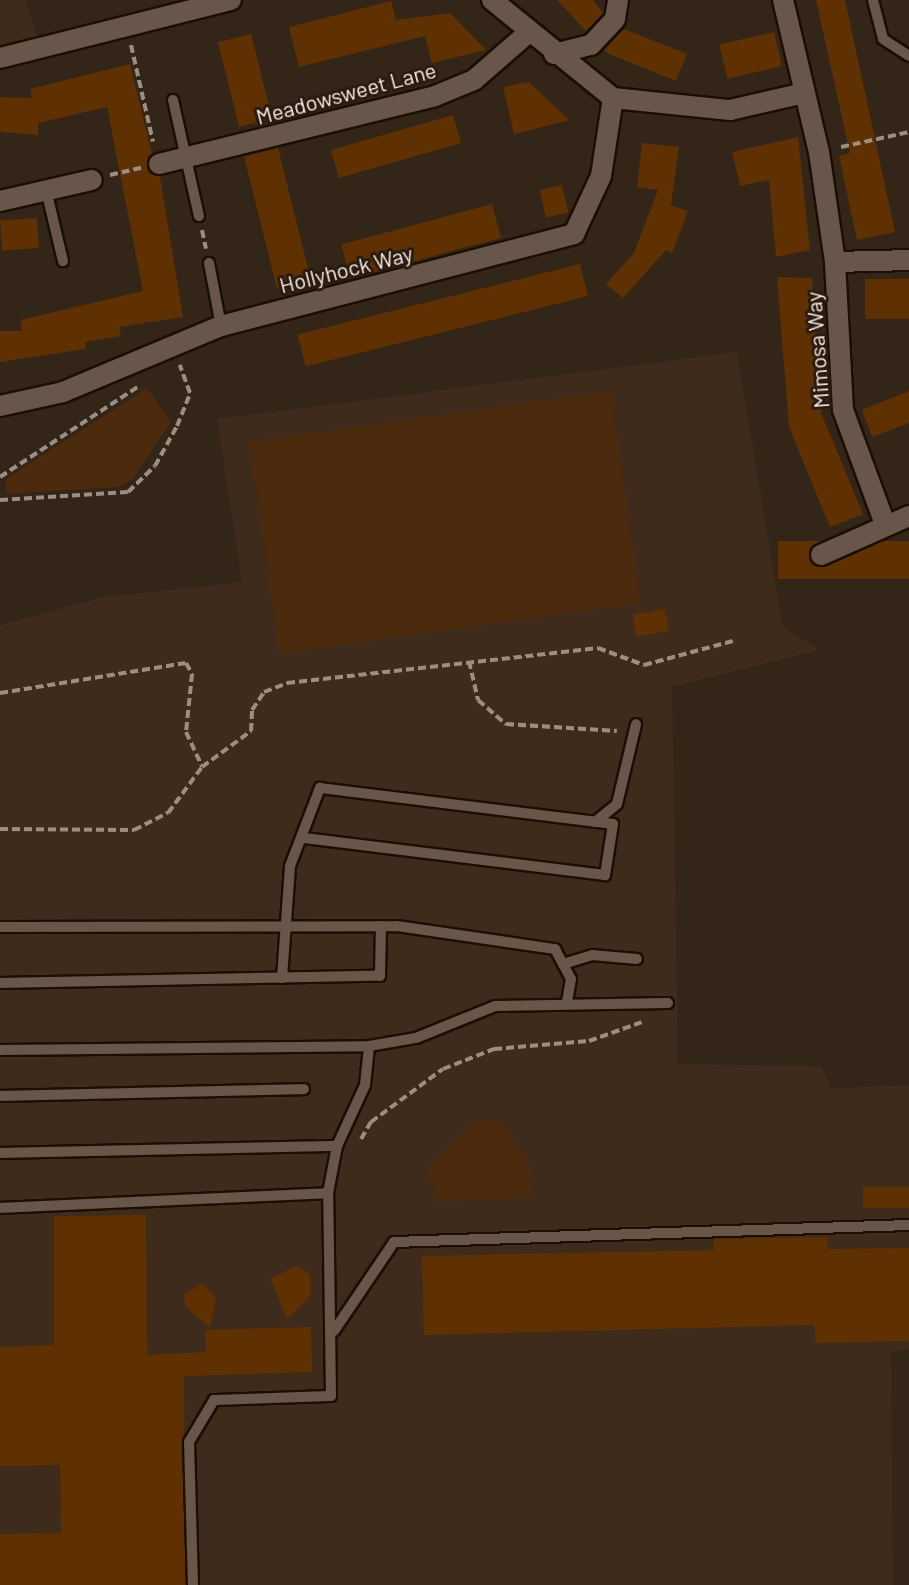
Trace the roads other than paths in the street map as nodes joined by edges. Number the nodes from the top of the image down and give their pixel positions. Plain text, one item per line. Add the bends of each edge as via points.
1 (231, 0) edge
2 (618, 0) edge
3 (783, 0) edge
4 (873, 0) edge
5 (496, 1) edge
6 (529, 32) junction
7 (554, 54) junction
8 (909, 56) edge
9 (0, 58) edge
10 (804, 93) junction
11 (613, 98) junction
12 (173, 100) dead end
13 (187, 157) junction
14 (159, 164) road end
15 (92, 180) road end
16 (47, 194) junction
17 (0, 201) edge
18 (199, 216) road end
19 (909, 260) edge
20 (63, 261) dead end
21 (835, 262) junction
22 (209, 263) road end
23 (221, 326) junction
24 (0, 406) edge
25 (909, 516) edge
26 (885, 524) junction
27 (821, 555) dead end
28 (636, 724) dead end
29 (595, 822) junction
30 (304, 838) junction
31 (290, 924) junction
32 (381, 926) junction
33 (0, 927) edge
34 (637, 959) dead end
35 (563, 964) junction
36 (282, 978) junction
37 (0, 983) edge
38 (567, 1002) junction
39 (662, 1002) road end
40 (369, 1046) junction
41 (0, 1050) edge
42 (304, 1089) dead end
43 (0, 1096) edge
44 (337, 1146) junction
45 (0, 1153) edge
46 (328, 1193) junction
47 (0, 1208) edge
48 (909, 1225) edge
49 (333, 1333) junction
50 (193, 1585) edge

1 - 9 street
2 - 7 street via 615,19 591,45
3 - 10 street, Mimosa Way
4 - 8 lane via 883,39
5 - 6 street
6 - 7 street
6 - 13 street, Meadowsweet Lane via 474,80 435,96
7 - 11 street
10 - 11 street via 730,110 663,109
10 - 21 street, Mimosa Way via 819,152
11 - 23 street, Hollyhock Way via 601,176 574,234
12 - 13 lane
13 - 14 street, Meadowsweet Lane
13 - 18 lane
15 - 16 street
16 - 17 street
16 - 20 lane
19 - 21 street, Mimosa Way
21 - 26 street, Mimosa Way via 843,410
22 - 23 lane
23 - 24 street, Hollyhock Way via 63,392
25 - 26 street
26 - 27 street
28 - 29 lane via 629,735 628,776 617,804
29 - 30 lane via 320,788
29 - 30 lane via 613,824 605,875
30 - 31 lane via 290,866
31 - 32 lane
31 - 33 lane
31 - 36 lane
32 - 35 lane via 555,949
32 - 36 lane via 380,976
34 - 35 lane via 592,955
35 - 38 lane via 571,979
36 - 37 lane
38 - 39 lane
38 - 40 lane via 495,1006 416,1038
40 - 41 lane
40 - 44 lane via 365,1085
42 - 43 lane
44 - 45 lane
44 - 46 lane
46 - 47 lane
46 - 49 lane
48 - 49 lane via 394,1242
49 - 50 lane via 331,1396 214,1400 189,1442

